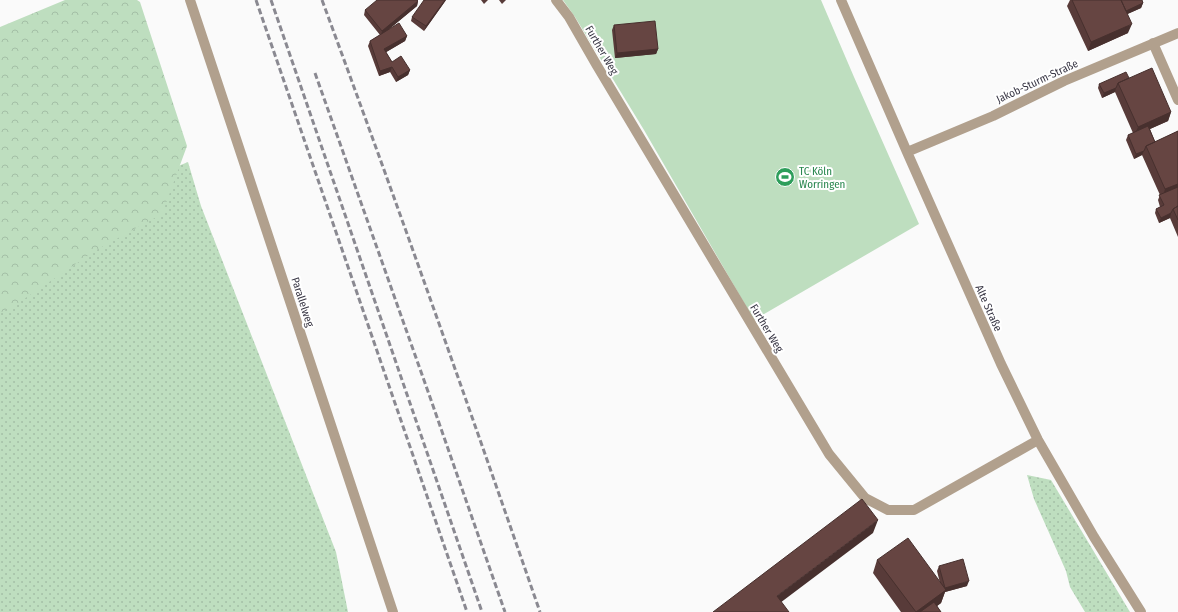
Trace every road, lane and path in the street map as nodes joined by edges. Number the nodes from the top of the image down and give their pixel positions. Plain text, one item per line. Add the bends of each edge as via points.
1 (190, 0) edge
2 (556, 0) edge
3 (841, 0) edge
4 (1178, 33) edge
5 (1153, 43) junction
6 (1178, 100) edge
7 (907, 152) junction
8 (1038, 440) junction
9 (393, 612) edge
10 (1140, 612) edge

1 - 9 street, Parallelweg
2 - 8 street, Further Weg via 569,17 829,454 865,498 888,510 914,510
3 - 7 street, Alte Straße
4 - 5 street, Jakob-Sturm-Straße
5 - 6 street
5 - 7 street, Jakob-Sturm-Straße
7 - 8 street, Alte Straße via 1001,364
8 - 10 street, Alte Straße

